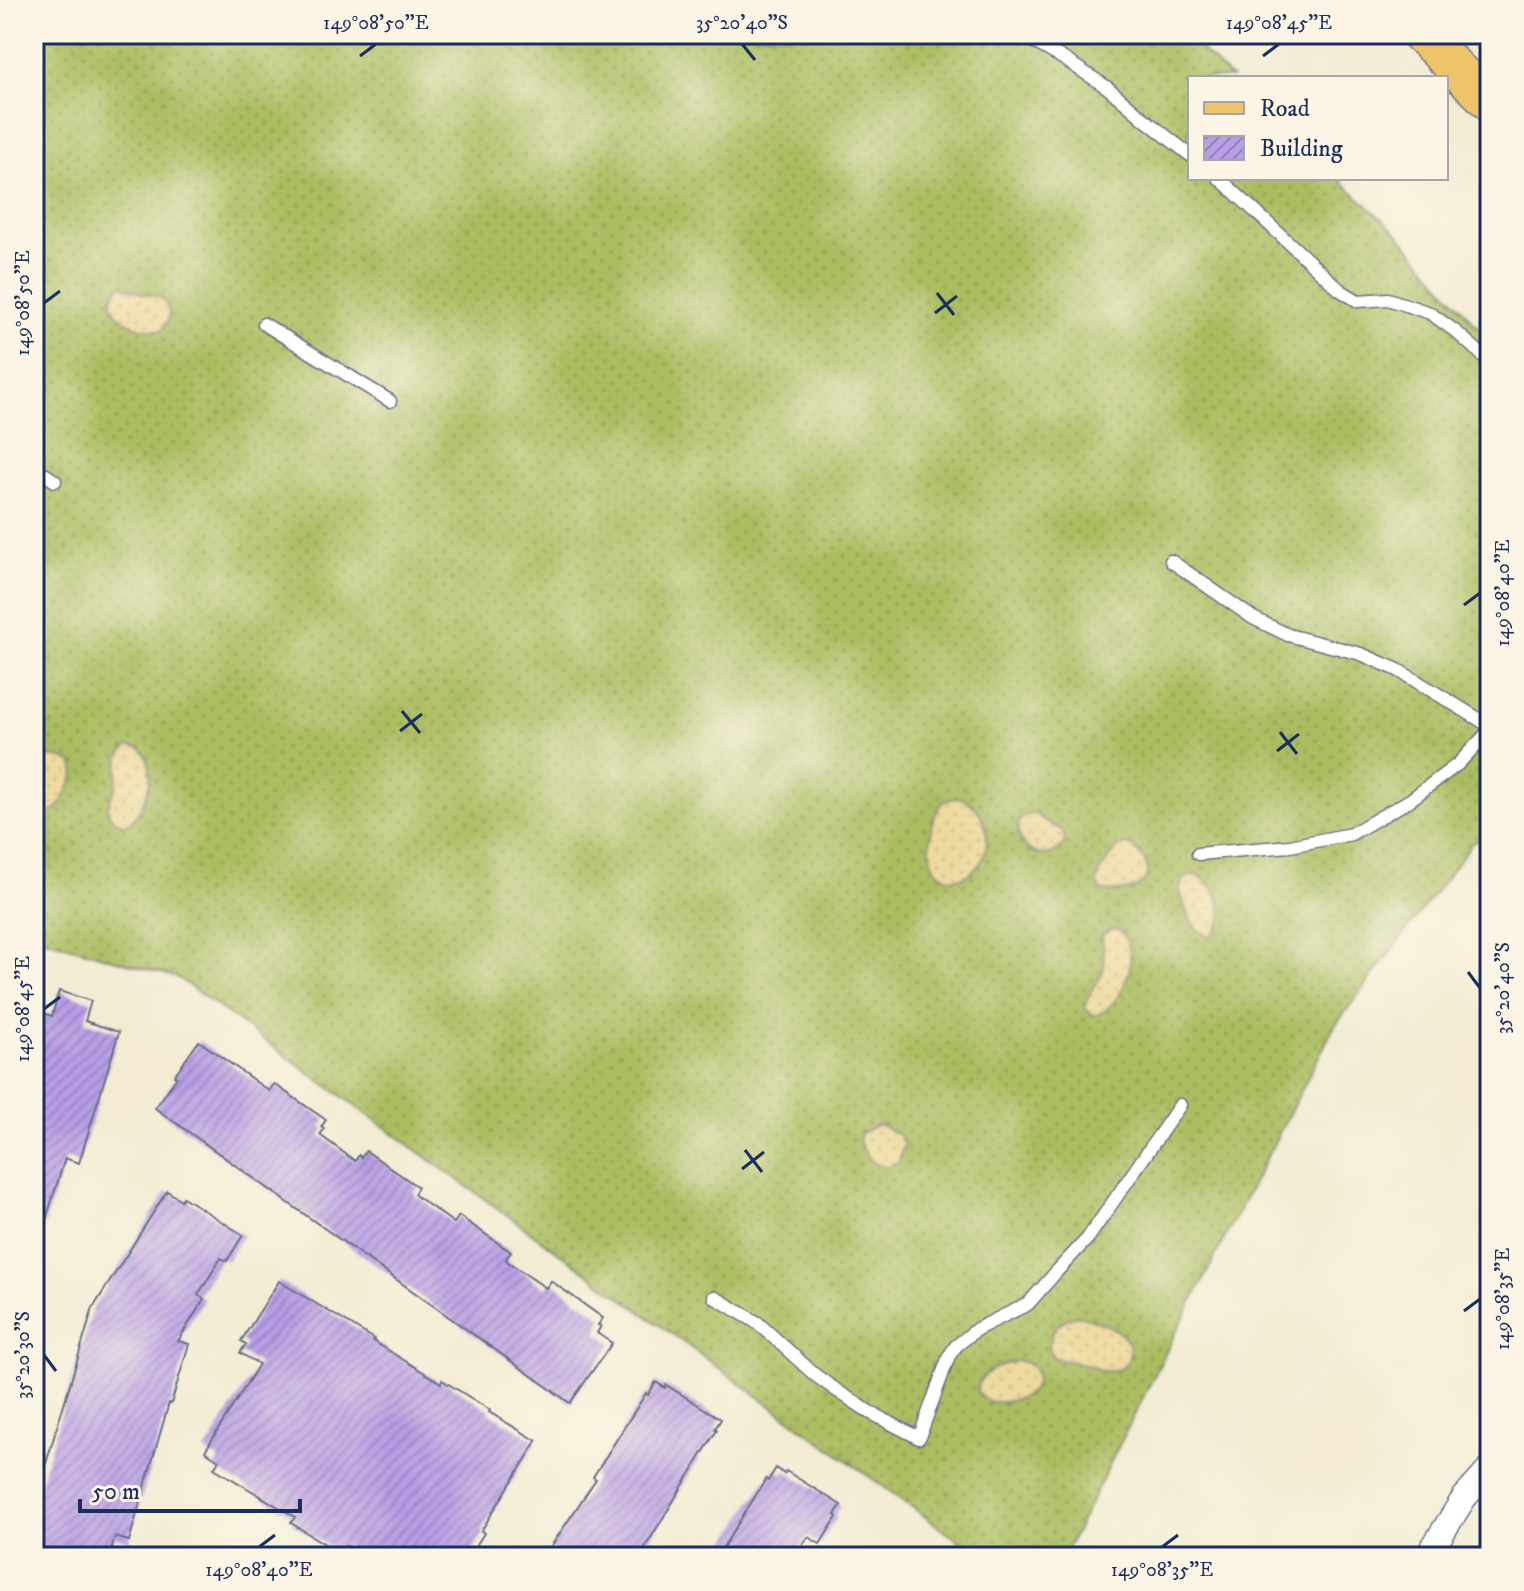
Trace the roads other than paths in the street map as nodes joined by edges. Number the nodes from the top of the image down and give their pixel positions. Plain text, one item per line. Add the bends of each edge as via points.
1 (1020, 34) edge
2 (1421, 34) edge
3 (1490, 102) edge
4 (1188, 153) edge
5 (1221, 180) edge
6 (264, 324) dead end
7 (1490, 362) edge
8 (390, 401) dead end
9 (34, 467) edge
10 (55, 481) dead end
11 (1171, 561) dead end
12 (1490, 728) edge
13 (1198, 854) dead end
14 (1180, 1105) dead end
15 (714, 1297) dead end
16 (1490, 1469) edge
17 (1427, 1557) edge

1 - 4 lane via 1108,88
2 - 3 main road
5 - 7 lane via 1340,290 1358,301 1388,299 1430,313
6 - 8 lane
9 - 10 lane
11 - 12 lane via 1253,618 1288,635 1361,654 1398,670
12 - 13 lane via 1458,764 1351,834
14 - 15 lane via 1088,1238 1028,1304 977,1329 956,1346 919,1438 836,1390 758,1323
16 - 17 street via 1464,1498

